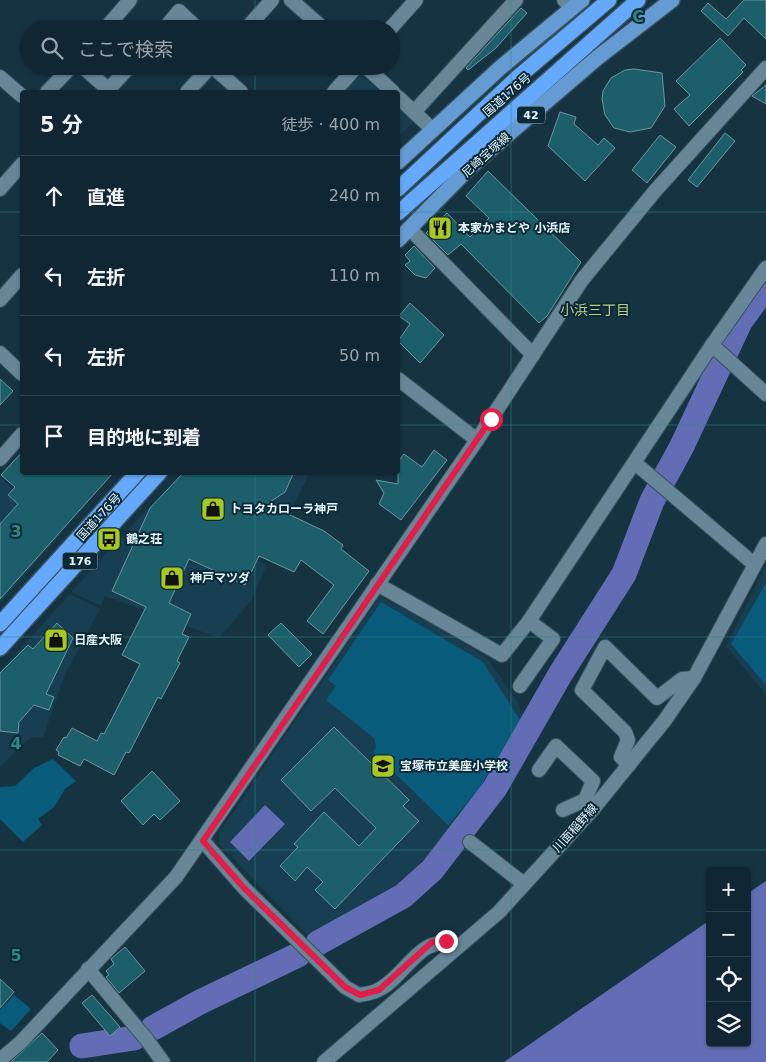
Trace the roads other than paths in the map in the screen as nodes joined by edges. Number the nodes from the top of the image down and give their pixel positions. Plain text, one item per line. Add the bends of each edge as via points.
1 (130, 0) edge
2 (272, 0) edge
3 (292, 0) edge
4 (516, 0) edge
5 (638, 0) edge
6 (672, 0) edge
7 (607, 1) edge
8 (409, 2) edge
9 (573, 3) edge
10 (113, 20) edge
11 (172, 20) edge
12 (188, 20) edge
13 (254, 20) edge
14 (314, 20) edge
15 (396, 20) edge
16 (766, 68) edge
17 (63, 75) edge
18 (92, 75) edge
19 (122, 75) edge
20 (203, 75) edge
21 (221, 75) edge
22 (350, 75) edge
23 (375, 75) edge
24 (0, 77) edge
25 (49, 90) edge
26 (108, 90) edge
27 (110, 90) edge
28 (189, 90) edge
29 (239, 90) edge
30 (336, 90) edge
31 (391, 90) edge
32 (20, 94) edge
33 (400, 99) edge
34 (414, 112) junction
35 (432, 129) junction
36 (400, 160) edge
37 (20, 166) edge
38 (400, 186) edge
39 (0, 189) edge
40 (400, 211) edge
41 (409, 228) junction
42 (400, 238) edge
43 (766, 268) edge
44 (20, 277) edge
45 (0, 300) edge
46 (712, 345) junction
47 (0, 353) edge
48 (533, 355) junction
49 (20, 372) edge
50 (400, 381) edge
51 (766, 394) edge
52 (20, 436) edge
53 (477, 440) junction
54 (0, 459) edge
55 (635, 463) junction
56 (134, 475) edge
57 (157, 475) edge
58 (766, 544) edge
59 (754, 564) junction
60 (377, 584) junction
61 (529, 621) junction
62 (0, 624) edge
63 (0, 648) edge
64 (694, 678) junction
65 (520, 686) dead end
66 (629, 765) junction
67 (539, 770) dead end
68 (589, 805) junction
69 (563, 810) dead end
70 (203, 841) junction
71 (470, 842) dead end
72 (524, 884) junction
73 (457, 947) junction
74 (88, 969) junction
75 (0, 1060) edge
76 (163, 1062) edge
77 (324, 1062) edge

1 - 10 street
2 - 13 street
3 - 14 street
4 - 34 street
5 - 40 highway, 国道176号
6 - 41 main road, 尼崎宝塚線 / 42 via 597,58 469,168
7 - 38 highway, 国道176号 via 518,76
8 - 15 street
9 - 35 main road
11 - 12 street via 179,11
16 - 48 street via 655,191 588,273
17 - 25 street
18 - 26 street
19 - 27 street
20 - 28 street
21 - 29 street
22 - 30 street
23 - 31 street
24 - 32 street
33 - 34 street
34 - 35 street
35 - 36 main road
37 - 39 street
41 - 42 main road, 尼崎宝塚線 / 42
41 - 48 street
43 - 46 street
44 - 45 street
46 - 51 street
46 - 55 street
47 - 49 street
48 - 53 street
50 - 53 street
52 - 54 street
53 - 60 street
55 - 59 street
55 - 61 street
56 - 62 highway, 国道176号 / 176
57 - 63 highway, 国道176号 / 176
58 - 59 street, 川面稲野線
59 - 64 street, 川面稲野線
60 - 61 street via 502,654
60 - 70 street
61 - 65 street via 554,638
64 - 66 street, 川面稲野線 via 666,720
64 - 66 street via 682,679 657,698 605,647 582,690 625,732 628,740 621,757
66 - 68 street, 川面稲野線
67 - 68 street via 556,746 593,781
68 - 69 street
68 - 72 street, 川面稲野線
70 - 73 street via 244,888 311,954 345,987 360,995 379,990 432,942 446,941
70 - 74 street via 176,877
71 - 72 street
72 - 73 street, 川面稲野線 via 499,912
73 - 77 street, 川面稲野線
74 - 75 street
74 - 76 street

